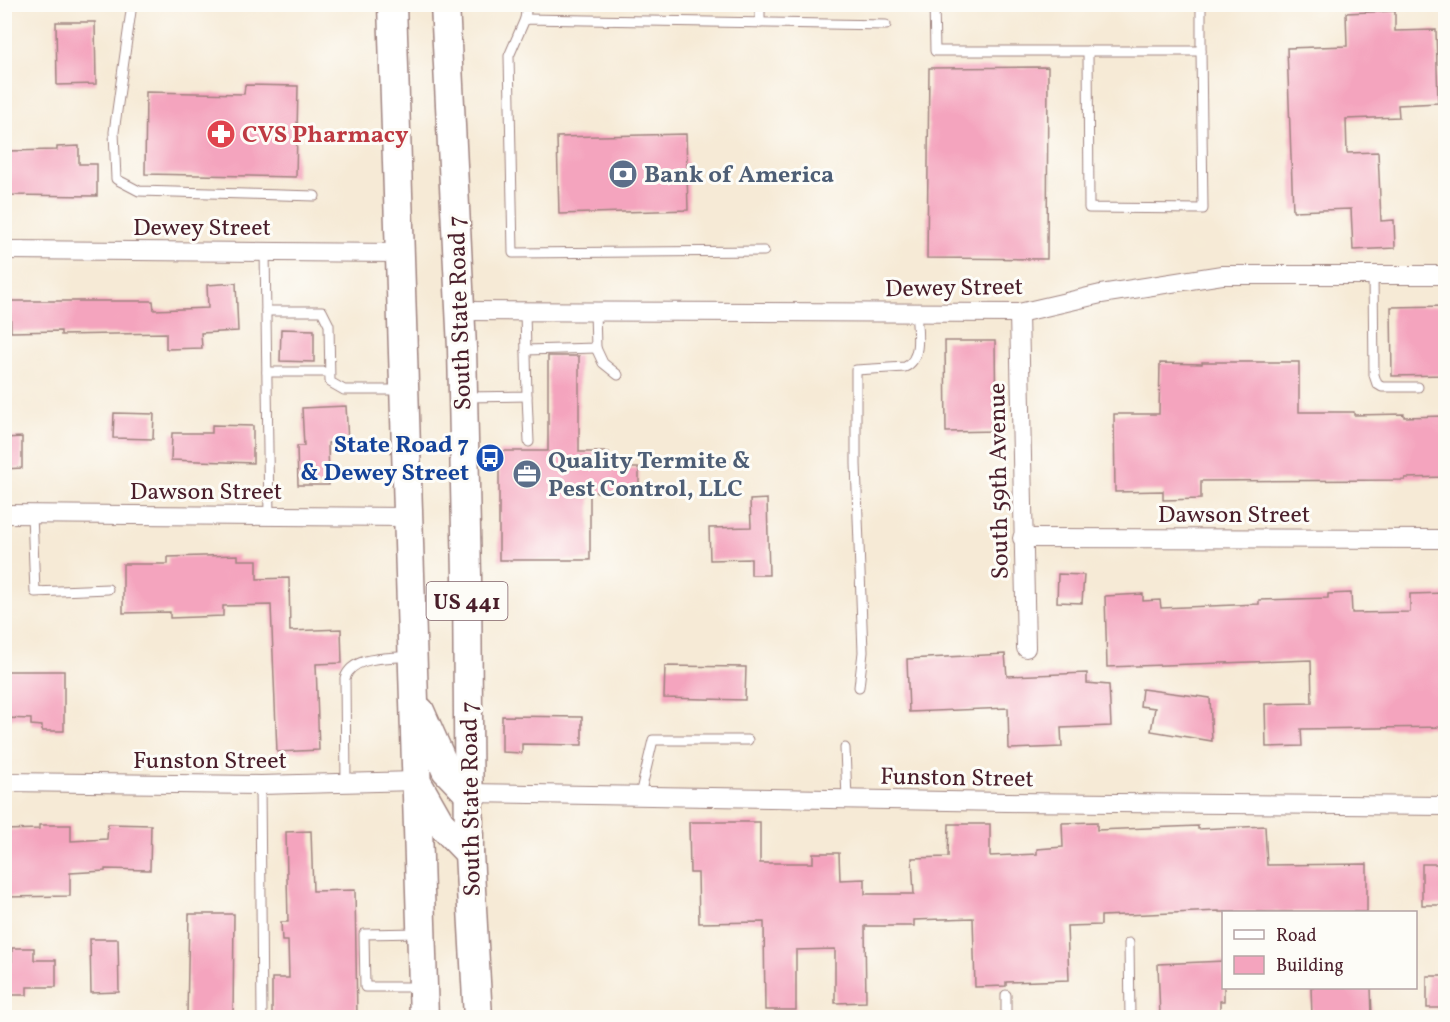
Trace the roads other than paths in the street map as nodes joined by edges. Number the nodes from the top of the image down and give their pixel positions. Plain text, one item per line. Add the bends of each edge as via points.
1 (132, 4) edge
2 (392, 4) edge
3 (445, 4) edge
4 (527, 4) edge
5 (760, 4) edge
6 (934, 4) edge
7 (1201, 4) edge
8 (525, 19) junction
9 (760, 23) junction
10 (886, 25) dead end
11 (1088, 51) junction
12 (1201, 51) junction
13 (315, 196) dead end
14 (4, 250) edge
15 (764, 251) dead end
16 (265, 252) junction
17 (399, 253) junction
18 (1373, 275) junction
19 (1446, 275) edge
20 (266, 311) junction
21 (460, 311) junction
22 (525, 311) junction
23 (595, 311) junction
24 (916, 312) junction
25 (1019, 313) junction
26 (596, 348) junction
27 (526, 350) junction
28 (267, 372) junction
29 (329, 372) junction
30 (618, 375) dead end
31 (1418, 387) dead end
32 (403, 390) junction
33 (527, 396) junction
34 (462, 397) junction
35 (529, 442) dead end
36 (4, 514) edge
37 (32, 514) junction
38 (269, 516) junction
39 (408, 517) junction
40 (1022, 538) junction
41 (1446, 539) edge
42 (108, 589) dead end
43 (1026, 648) dead end
44 (412, 656) junction
45 (859, 687) dead end
46 (414, 698) junction
47 (748, 740) dead end
48 (845, 748) dead end
49 (416, 781) junction
50 (4, 782) edge
51 (346, 783) junction
52 (260, 785) junction
53 (468, 793) junction
54 (640, 795) junction
55 (847, 799) junction
56 (1446, 806) edge
57 (469, 853) junction
58 (422, 933) junction
59 (1129, 943) dead end
60 (423, 987) junction
61 (1006, 995) dead end
62 (262, 1017) edge
63 (424, 1017) edge
64 (477, 1017) edge
65 (1006, 1017) edge
66 (1130, 1017) edge

1 - 13 lane via 114,132 116,179 139,191
2 - 17 main road, US 441
3 - 21 main road, South State Road 7 / US 441
4 - 8 lane
5 - 9 lane
6 - 11 lane via 935,51
7 - 12 lane
8 - 9 lane
8 - 15 lane via 508,56 513,253
9 - 10 lane
11 - 12 lane
11 - 12 lane via 1089,208 1203,208
14 - 16 street, Dewey Street
16 - 17 street, Dewey Street
16 - 20 lane
17 - 32 main road, US 441
18 - 19 street, Dewey Street
18 - 25 street, Dewey Street via 1222,275 1101,294
18 - 31 lane via 1377,384
20 - 28 lane
20 - 29 lane via 322,311 329,325
21 - 22 street, Dewey Street
21 - 34 main road, South State Road 7 / US 441
22 - 23 street, Dewey Street
22 - 27 lane
23 - 24 street, Dewey Street
23 - 26 lane
24 - 25 street, Dewey Street
24 - 45 lane via 917,356 912,364 856,370 863,652
25 - 40 street, South 59th Avenue
26 - 27 lane
26 - 30 lane via 603,363
27 - 33 lane
28 - 29 lane
28 - 38 lane
29 - 32 lane via 330,382 344,390
32 - 39 main road, US 441
33 - 34 lane
33 - 35 lane
34 - 53 main road, South State Road 7 / US 441
36 - 37 street, Dawson Street
37 - 38 street, Dawson Street
37 - 42 lane via 35,591
38 - 39 street, Dawson Street
39 - 44 main road, US 441
40 - 41 street, Dawson Street
40 - 43 street, South 59th Avenue
44 - 46 main road, US 441
44 - 51 lane via 360,662 347,671
46 - 49 main road, US 441
46 - 53 main road via 446,770
47 - 54 lane via 653,740
48 - 55 lane
49 - 51 street, Funston Street
49 - 57 main road via 440,822
49 - 58 main road, US 441
50 - 52 street, Funston Street
51 - 52 street, Funston Street
52 - 62 lane
53 - 54 street, Funston Street
53 - 57 main road, South State Road 7 / US 441
54 - 55 street, Funston Street
55 - 56 street, Funston Street
57 - 64 main road, South State Road 7 / US 441
58 - 60 main road, US 441
58 - 60 lane via 364,934 365,987
59 - 66 lane
60 - 63 main road, US 441
61 - 65 lane

